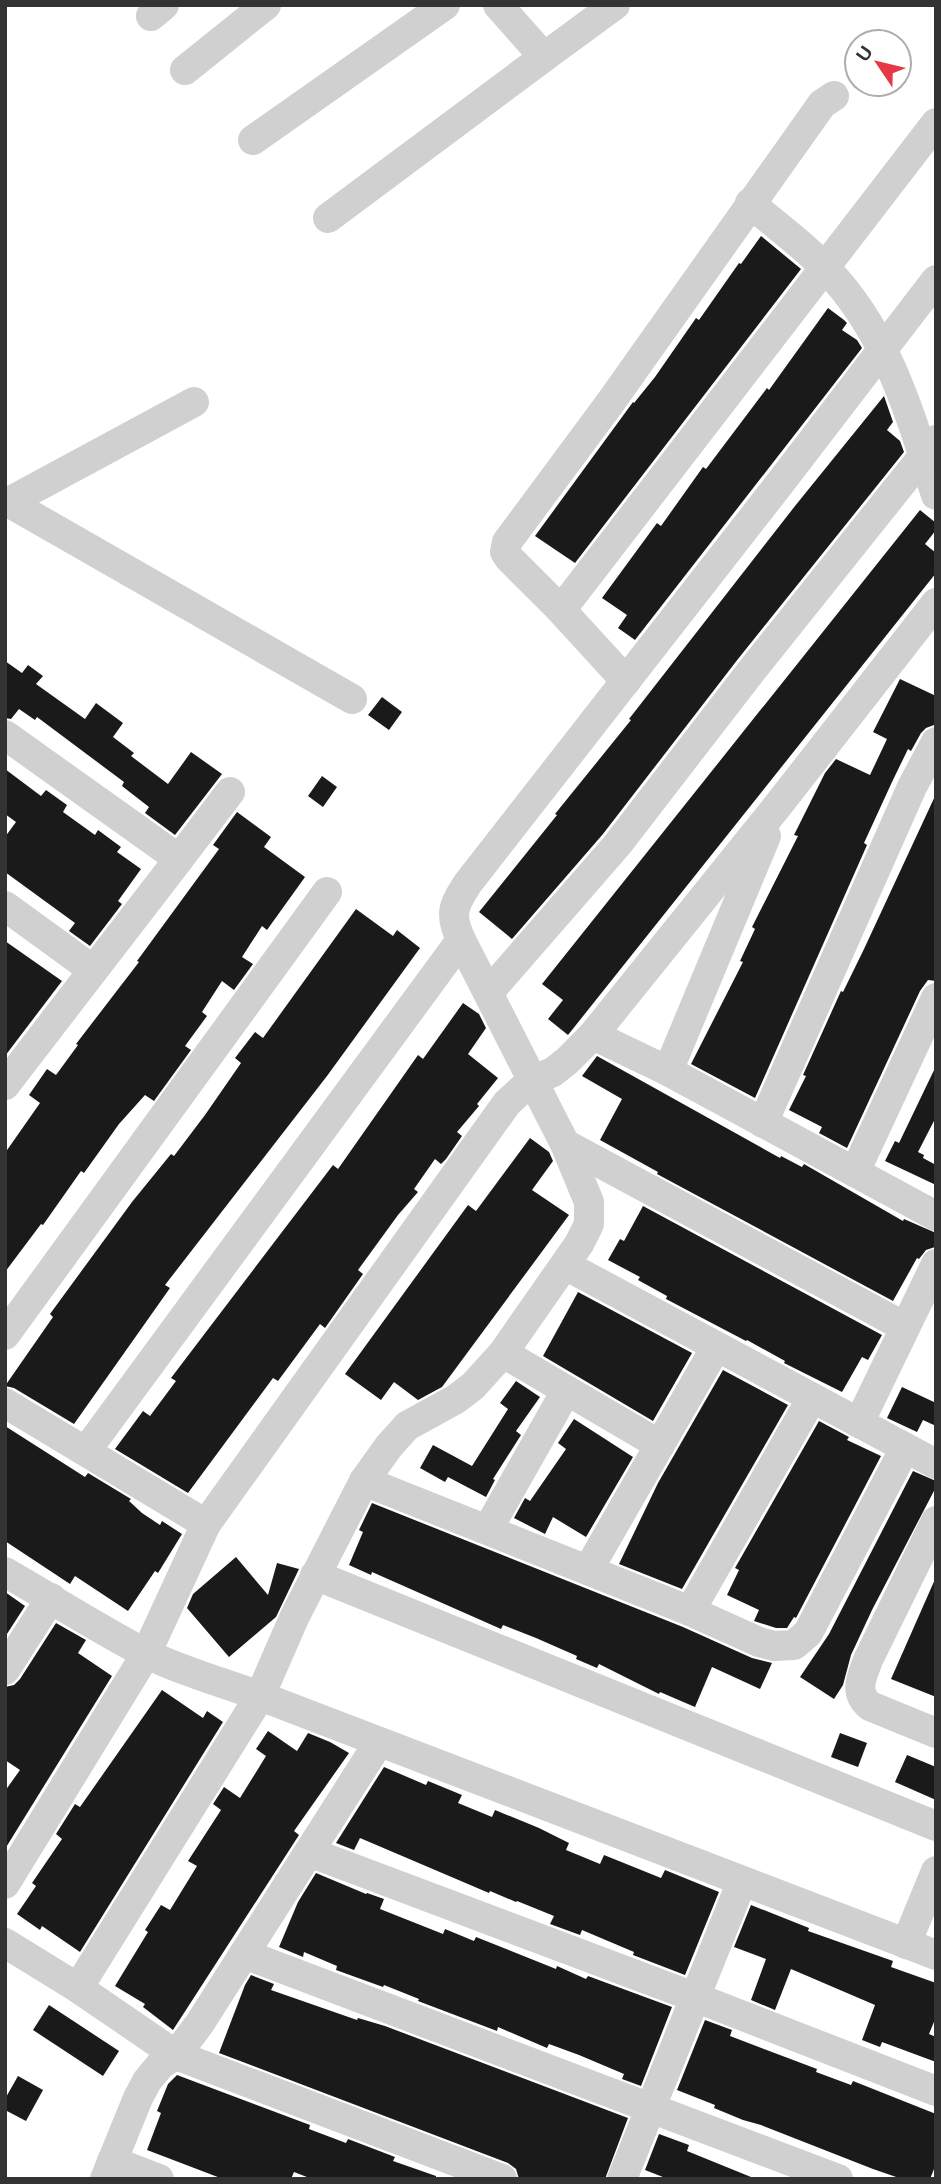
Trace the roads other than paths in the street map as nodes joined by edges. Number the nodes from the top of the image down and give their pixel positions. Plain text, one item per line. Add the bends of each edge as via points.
1 (266, 5) edge
2 (445, 5) edge
3 (498, 5) edge
4 (615, 5) edge
5 (544, 57) junction
6 (184, 70) dead end
7 (834, 96) dead end
8 (936, 122) edge
9 (253, 140) dead end
10 (750, 203) junction
11 (328, 218) dead end
12 (826, 268) junction
13 (936, 279) edge
14 (883, 347) junction
15 (194, 402) dead end
16 (929, 448) edge
17 (936, 495) edge
18 (7, 503) edge
19 (936, 603) edge
20 (561, 610) junction
21 (626, 681) junction
22 (352, 699) dead end
23 (5, 735) edge
24 (931, 762) edge
25 (230, 792) dead end
26 (779, 804) junction
27 (179, 859) junction
28 (327, 892) dead end
29 (5, 906) edge
30 (461, 940) junction
31 (93, 970) junction
32 (489, 992) junction
33 (936, 998) edge
34 (593, 1035) junction
35 (668, 1071) junction
36 (7, 1080) edge
37 (531, 1081) junction
38 (763, 1123) junction
39 (565, 1144) junction
40 (855, 1172) junction
41 (936, 1216) edge
42 (936, 1264) edge
43 (565, 1265) junction
44 (905, 1327) junction
45 (5, 1335) edge
46 (716, 1347) junction
47 (503, 1353) junction
48 (566, 1391) junction
49 (812, 1398) junction
50 (5, 1403) edge
51 (859, 1423) junction
52 (660, 1445) junction
53 (905, 1448) junction
54 (86, 1451) junction
55 (936, 1464) edge
56 (364, 1481) junction
57 (936, 1521) edge
58 (206, 1524) junction
59 (488, 1529) junction
60 (588, 1570) junction
61 (5, 1572) edge
62 (314, 1575) junction
63 (51, 1598) junction
64 (690, 1611) junction
65 (146, 1654) junction
66 (5, 1670) edge
67 (260, 1696) junction
68 (936, 1733) edge
69 (379, 1742) junction
70 (936, 1826) edge
71 (309, 1852) junction
72 (936, 1871) edge
73 (742, 1881) junction
74 (5, 1884) edge
75 (5, 1943) edge
76 (906, 1944) junction
77 (244, 1954) junction
78 (936, 1955) edge
79 (78, 1988) junction
80 (696, 1998) junction
81 (176, 2055) junction
82 (936, 2091) edge
83 (650, 2106) junction
84 (108, 2170) edge
85 (159, 2179) edge
86 (502, 2179) edge
87 (622, 2179) edge
88 (838, 2179) edge

1 - 6 street
2 - 9 street
3 - 5 street
4 - 5 street
5 - 11 street
7 - 10 street via 822,104
8 - 12 street
10 - 12 street
10 - 20 street via 507,542 509,558
12 - 14 street
12 - 20 street
13 - 14 street
14 - 16 street
14 - 21 street
15 - 18 street
16 - 17 street
16 - 32 street via 617,845
18 - 22 street
19 - 26 street
20 - 21 street
21 - 30 street via 468,883 454,907
23 - 27 street
24 - 38 street via 912,787
25 - 27 street
26 - 34 street
26 - 35 street
27 - 31 street
28 - 45 street
29 - 31 street
30 - 32 street
30 - 54 street
31 - 36 street
32 - 37 street
33 - 40 street
34 - 35 street
34 - 37 street via 553,1072
35 - 38 street
37 - 39 street
37 - 58 street via 507,1103
38 - 40 street
39 - 43 street via 590,1212 589,1224
39 - 44 street
40 - 41 street
42 - 44 street
43 - 46 street
43 - 47 street
44 - 51 street
46 - 49 street
46 - 52 street
47 - 48 street
47 - 56 street via 456,1399 407,1426
48 - 52 street
48 - 59 street
49 - 51 street
49 - 64 street
50 - 54 street
51 - 53 street
52 - 60 street
53 - 55 street
53 - 64 street via 801,1641 774,1646 759,1642
54 - 58 street
56 - 59 street
56 - 62 street
57 - 68 street via 868,1660 860,1692 870,1706
58 - 65 street
59 - 60 street
60 - 64 street
61 - 63 street
62 - 67 street
62 - 70 street
63 - 65 street
63 - 66 street
65 - 67 street
65 - 74 street
67 - 69 street
67 - 79 street
69 - 71 street
69 - 73 street
71 - 77 street
71 - 80 street
72 - 76 street
73 - 76 street
73 - 80 street
75 - 79 street
76 - 78 street
77 - 81 street
77 - 83 street
79 - 81 street
80 - 82 street
80 - 83 street
81 - 84 street via 147,2081
81 - 86 street
83 - 87 street
83 - 88 street
84 - 85 street

